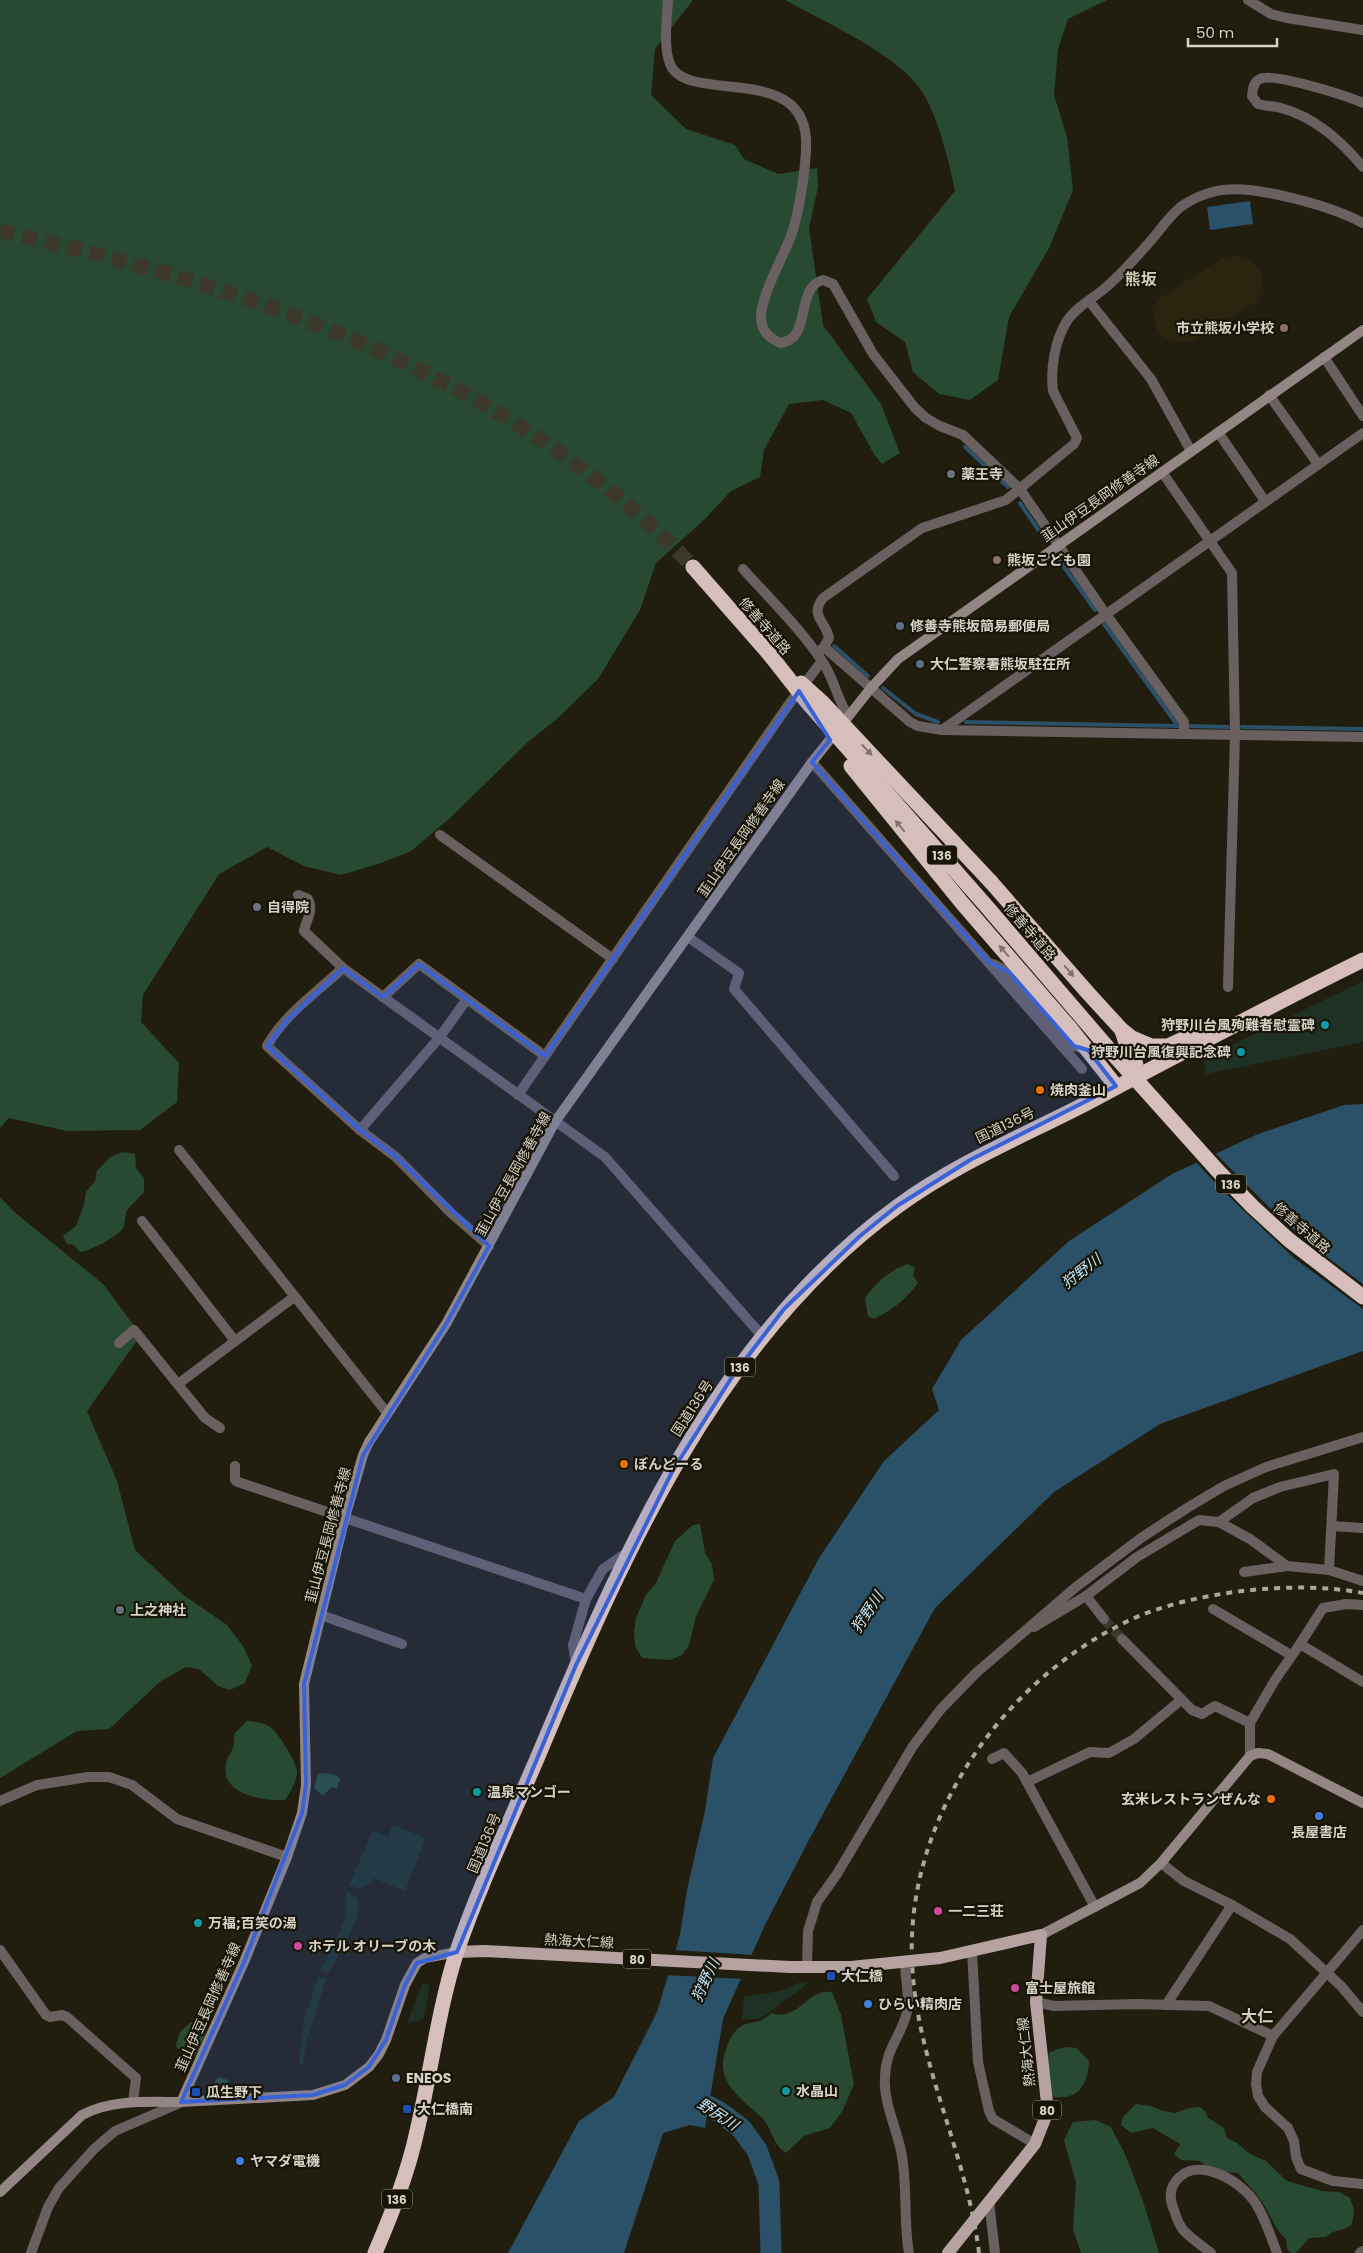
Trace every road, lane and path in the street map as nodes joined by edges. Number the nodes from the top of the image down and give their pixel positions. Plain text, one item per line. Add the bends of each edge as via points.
1 (668, 0) edge
2 (1248, 0) edge
3 (1363, 30) edge
4 (1363, 103) edge
5 (1363, 167) edge
6 (1363, 223) edge
7 (1089, 301) junction
8 (1363, 330) edge
9 (1324, 357) junction
10 (1269, 395) junction
11 (1363, 416) edge
12 (1218, 432) junction
13 (1363, 433) edge
14 (1191, 451) junction
15 (1318, 464) junction
16 (1162, 472) junction
17 (1020, 489) junction
18 (1265, 501) junction
19 (1210, 540) junction
20 (1057, 545) junction
21 (693, 567) tunnel mouth
22 (743, 569) dead end
23 (1105, 613) junction
24 (821, 654) junction
25 (770, 655) junction
26 (871, 688) junction
27 (807, 702) junction
28 (848, 716) junction
29 (942, 730) junction
30 (1184, 734) junction
31 (1234, 734) junction
32 (1363, 737) edge
33 (812, 762) junction
34 (440, 835) dead end
35 (298, 895) dead end
36 (688, 937) junction
37 (613, 959) junction
38 (1363, 960) edge
39 (989, 962) junction
40 (342, 968) junction
41 (1228, 988) dead end
42 (384, 997) junction
43 (467, 999) junction
44 (1272, 1005) junction
45 (1122, 1029) junction
46 (439, 1038) junction
47 (1088, 1050) junction
48 (545, 1056) junction
49 (1082, 1069) dead end
50 (1138, 1075) junction
51 (1116, 1086) junction
52 (518, 1095) junction
53 (555, 1122) junction
54 (360, 1130) junction
55 (179, 1150) dead end
56 (894, 1176) dead end
57 (142, 1221) dead end
58 (489, 1246) junction
59 (294, 1297) junction
60 (1363, 1298) edge
61 (763, 1337) junction
62 (234, 1340) junction
63 (119, 1343) dead end
64 (178, 1384) junction
65 (387, 1413) junction
66 (220, 1428) dead end
67 (1363, 1437) edge
68 (235, 1466) dead end
69 (345, 1517) junction
70 (1219, 1522) junction
71 (1332, 1526) junction
72 (1363, 1528) edge
73 (631, 1550) junction
74 (1287, 1566) junction
75 (1329, 1570) junction
76 (1244, 1572) dead end
77 (1363, 1581) edge
78 (1086, 1596) junction
79 (586, 1599) junction
80 (1363, 1605) edge
81 (1213, 1609) dead end
82 (321, 1615) junction
83 (1104, 1619) tunnel mouth
84 (1026, 1630) junction
85 (1122, 1639) tunnel mouth
86 (402, 1644) dead end
87 (1300, 1644) junction
88 (1292, 1655) junction
89 (576, 1665) junction
90 (1363, 1682) edge
91 (1181, 1700) junction
92 (1250, 1723) junction
93 (1250, 1756) junction
94 (992, 1759) dead end
95 (1027, 1782) junction
96 (0, 1801) edge
97 (1363, 1803) edge
98 (287, 1857) junction
99 (1161, 1863) junction
100 (1232, 1904) junction
101 (1094, 1907) junction
102 (1363, 1930) edge
103 (1041, 1935) junction
104 (0, 1950) edge
105 (972, 1951) junction
106 (457, 1952) junction
107 (905, 1963) junction
108 (807, 1966) junction
109 (1326, 1972) junction
110 (1036, 2002) junction
111 (1166, 2005) junction
112 (1363, 2012) edge
113 (1273, 2036) junction
114 (133, 2102) junction
115 (181, 2102) junction
116 (1035, 2144) junction
117 (1363, 2184) edge
118 (0, 2192) edge
119 (989, 2201) junction
120 (31, 2253) edge
121 (376, 2253) edge
122 (909, 2253) edge
123 (948, 2253) edge
124 (995, 2253) edge
125 (1211, 2253) edge
126 (1277, 2253) edge

1 - 17 street via 666,38 670,65 678,74 779,96 791,103 805,127 798,211 761,310 766,335 780,344 786,342 801,325 813,286 823,280 833,284 874,354 915,408 926,418 963,436
2 - 3 street via 1271,14
4 - 5 street via 1322,88 1274,78 1258,80 1252,96 1258,104 1286,110 1325,130 1338,139
6 - 7 street via 1334,211 1278,196 1242,189 1218,191 1194,198 1176,210 1136,258
7 - 14 street via 1151,378
7 - 17 street via 1064,327 1057,343 1053,367 1053,391 1077,438
8 - 9 main road, 韮山伊豆長岡修善寺線
9 - 10 main road, 韮山伊豆長岡修善寺線
9 - 11 street
10 - 12 main road, 韮山伊豆長岡修善寺線
10 - 15 street
12 - 14 main road, 韮山伊豆長岡修善寺線
12 - 18 street
13 - 15 street
14 - 16 main road, 韮山伊豆長岡修善寺線
15 - 18 street
16 - 19 street
16 - 20 main road, 韮山伊豆長岡修善寺線
17 - 20 street
17 - 24 street via 997,504 922,528 823,598 817,611 829,638
18 - 19 street
19 - 23 street
19 - 31 street via 1232,573
20 - 23 street
20 - 26 main road, 韮山伊豆長岡修善寺線 via 898,659
21 - 25 highway, 修善寺道路 / 136
22 - 24 street
23 - 29 street
23 - 30 street via 1184,722
24 - 26 street
24 - 28 street
24 - 37 street
25 - 27 highway, 修善寺道路 / 136, bridge
25 -> 45 highway, bridge via 821,701 991,882
26 - 28 main road, 韮山伊豆長岡修善寺線
26 - 29 street via 910,722
47 -> 27 highway, bridge via 840,753 820,727
27 - 60 highway, 修善寺道路 / 136, bridge via 1218,1170 1289,1240
28 - 33 main road, 韮山伊豆長岡修善寺線
29 - 30 street
30 - 31 street
31 - 32 street
31 - 41 street
33 - 36 main road, 韮山伊豆長岡修善寺線
33 - 39 street
34 - 37 street
35 - 40 street via 308,899 311,905 304,931
36 - 53 main road, 韮山伊豆長岡修善寺線
36 - 56 street via 739,972 734,989
37 - 48 street
38 - 44 highway, 国道136号 / 136
39 - 47 street via 1009,972 1074,1046
39 - 49 street
40 - 42 street
40 - 54 street via 286,1021 268,1046
42 - 43 street via 419,964
42 - 46 street
43 - 46 street
43 - 48 street
44 - 45 highway via 1238,1012 1168,1046 1142,1043
44 - 50 highway, 国道136号 / 136
45 - 50 highway
46 - 52 street
46 - 54 street
47 - 51 highway
48 - 52 street
50 - 51 highway, 国道136号 / 136
51 - 61 highway, 国道136号 / 136 via 970,1160 897,1206 824,1269 784,1309
52 - 53 street
53 - 58 main road, 韮山伊豆長岡修善寺線
53 - 61 street via 606,1157
54 - 58 street via 396,1157
55 - 59 street
57 - 62 street
58 - 65 main road, 韮山伊豆長岡修善寺線 via 446,1324
59 - 62 street
59 - 65 street
61 - 73 highway, 国道136号 / 136 via 693,1434
62 - 64 street
63 - 64 street via 134,1330
64 - 66 street via 210,1423
65 - 69 main road, 韮山伊豆長岡修善寺線 via 363,1455
67 - 84 street via 1266,1467 1224,1486 1141,1538
68 - 69 street via 235,1480 238,1482
69 - 79 street
69 - 82 main road, 韮山伊豆長岡修善寺線
70 - 71 street via 1253,1498 1280,1487 1334,1474
70 - 74 street via 1250,1539
70 - 78 street via 1199,1520 1138,1557
71 - 72 street
71 - 75 street
73 - 79 street via 603,1569
73 - 89 highway, 国道136号 / 136
74 - 75 street
74 - 76 street
75 - 77 street
78 - 83 street
78 - 84 street via 1039,1626
79 - 89 street via 573,1645
80 - 87 street via 1323,1608
81 - 88 street
82 - 86 street
82 - 98 main road, 韮山伊豆長岡修善寺線 via 304,1684 306,1784 302,1814
84 - 108 street via 953,1696 914,1746 817,1902 808,1931
85 - 91 street
87 - 88 street
87 - 90 street
88 - 92 street
89 - 106 highway, 国道136号 / 136
91 - 92 street via 1202,1714 1215,1706
91 - 95 street via 1134,1739 1109,1753 1090,1752
92 - 93 street
93 - 97 main road via 1268,1754
93 - 99 main road
94 - 95 street via 1004,1753
95 - 101 street
96 - 98 street via 37,1785 109,1777 132,1785 178,1819
98 - 115 main road, 韮山伊豆長岡修善寺線
99 - 100 street via 1184,1882
99 - 101 main road via 1140,1883
100 - 109 street via 1290,1939
100 - 111 street
101 - 103 main road
102 - 109 street
103 - 105 main road, 80
103 - 110 main road, 熱海大仁線 / 80
104 - 114 street via 46,2015 67,2017 136,2078
105 - 107 main road, 80
105 - 116 street via 978,2062 989,2111 993,2119
106 - 108 main road, 熱海大仁線 / 80
106 - 115 main road via 425,1958 417,1963 404,1985 379,2054 370,2067 345,2085 313,2095
106 - 121 highway, 国道136号 / 136 via 415,2139
107 - 108 main road, 80
107 - 122 street via 907,2011 888,2052 884,2079 901,2152
109 - 112 street
109 - 113 street
110 - 111 street via 1054,2006
110 - 116 main road, 熱海大仁線 / 80 via 1047,2103 1046,2116
111 - 113 street via 1209,2006
113 - 117 street via 1257,2072 1258,2096 1288,2128 1301,2169 1333,2181
114 - 115 main road
114 - 118 main road via 96,2107 82,2115
115 - 120 street via 115,2132 94,2149 59,2188 48,2207
116 - 119 main road, 熱海大仁線 / 80
119 - 123 main road, 熱海大仁線 / 80
119 - 124 street
125 - 126 street via 1176,2219 1171,2202 1172,2186 1182,2173 1210,2172 1243,2189 1256,2204

